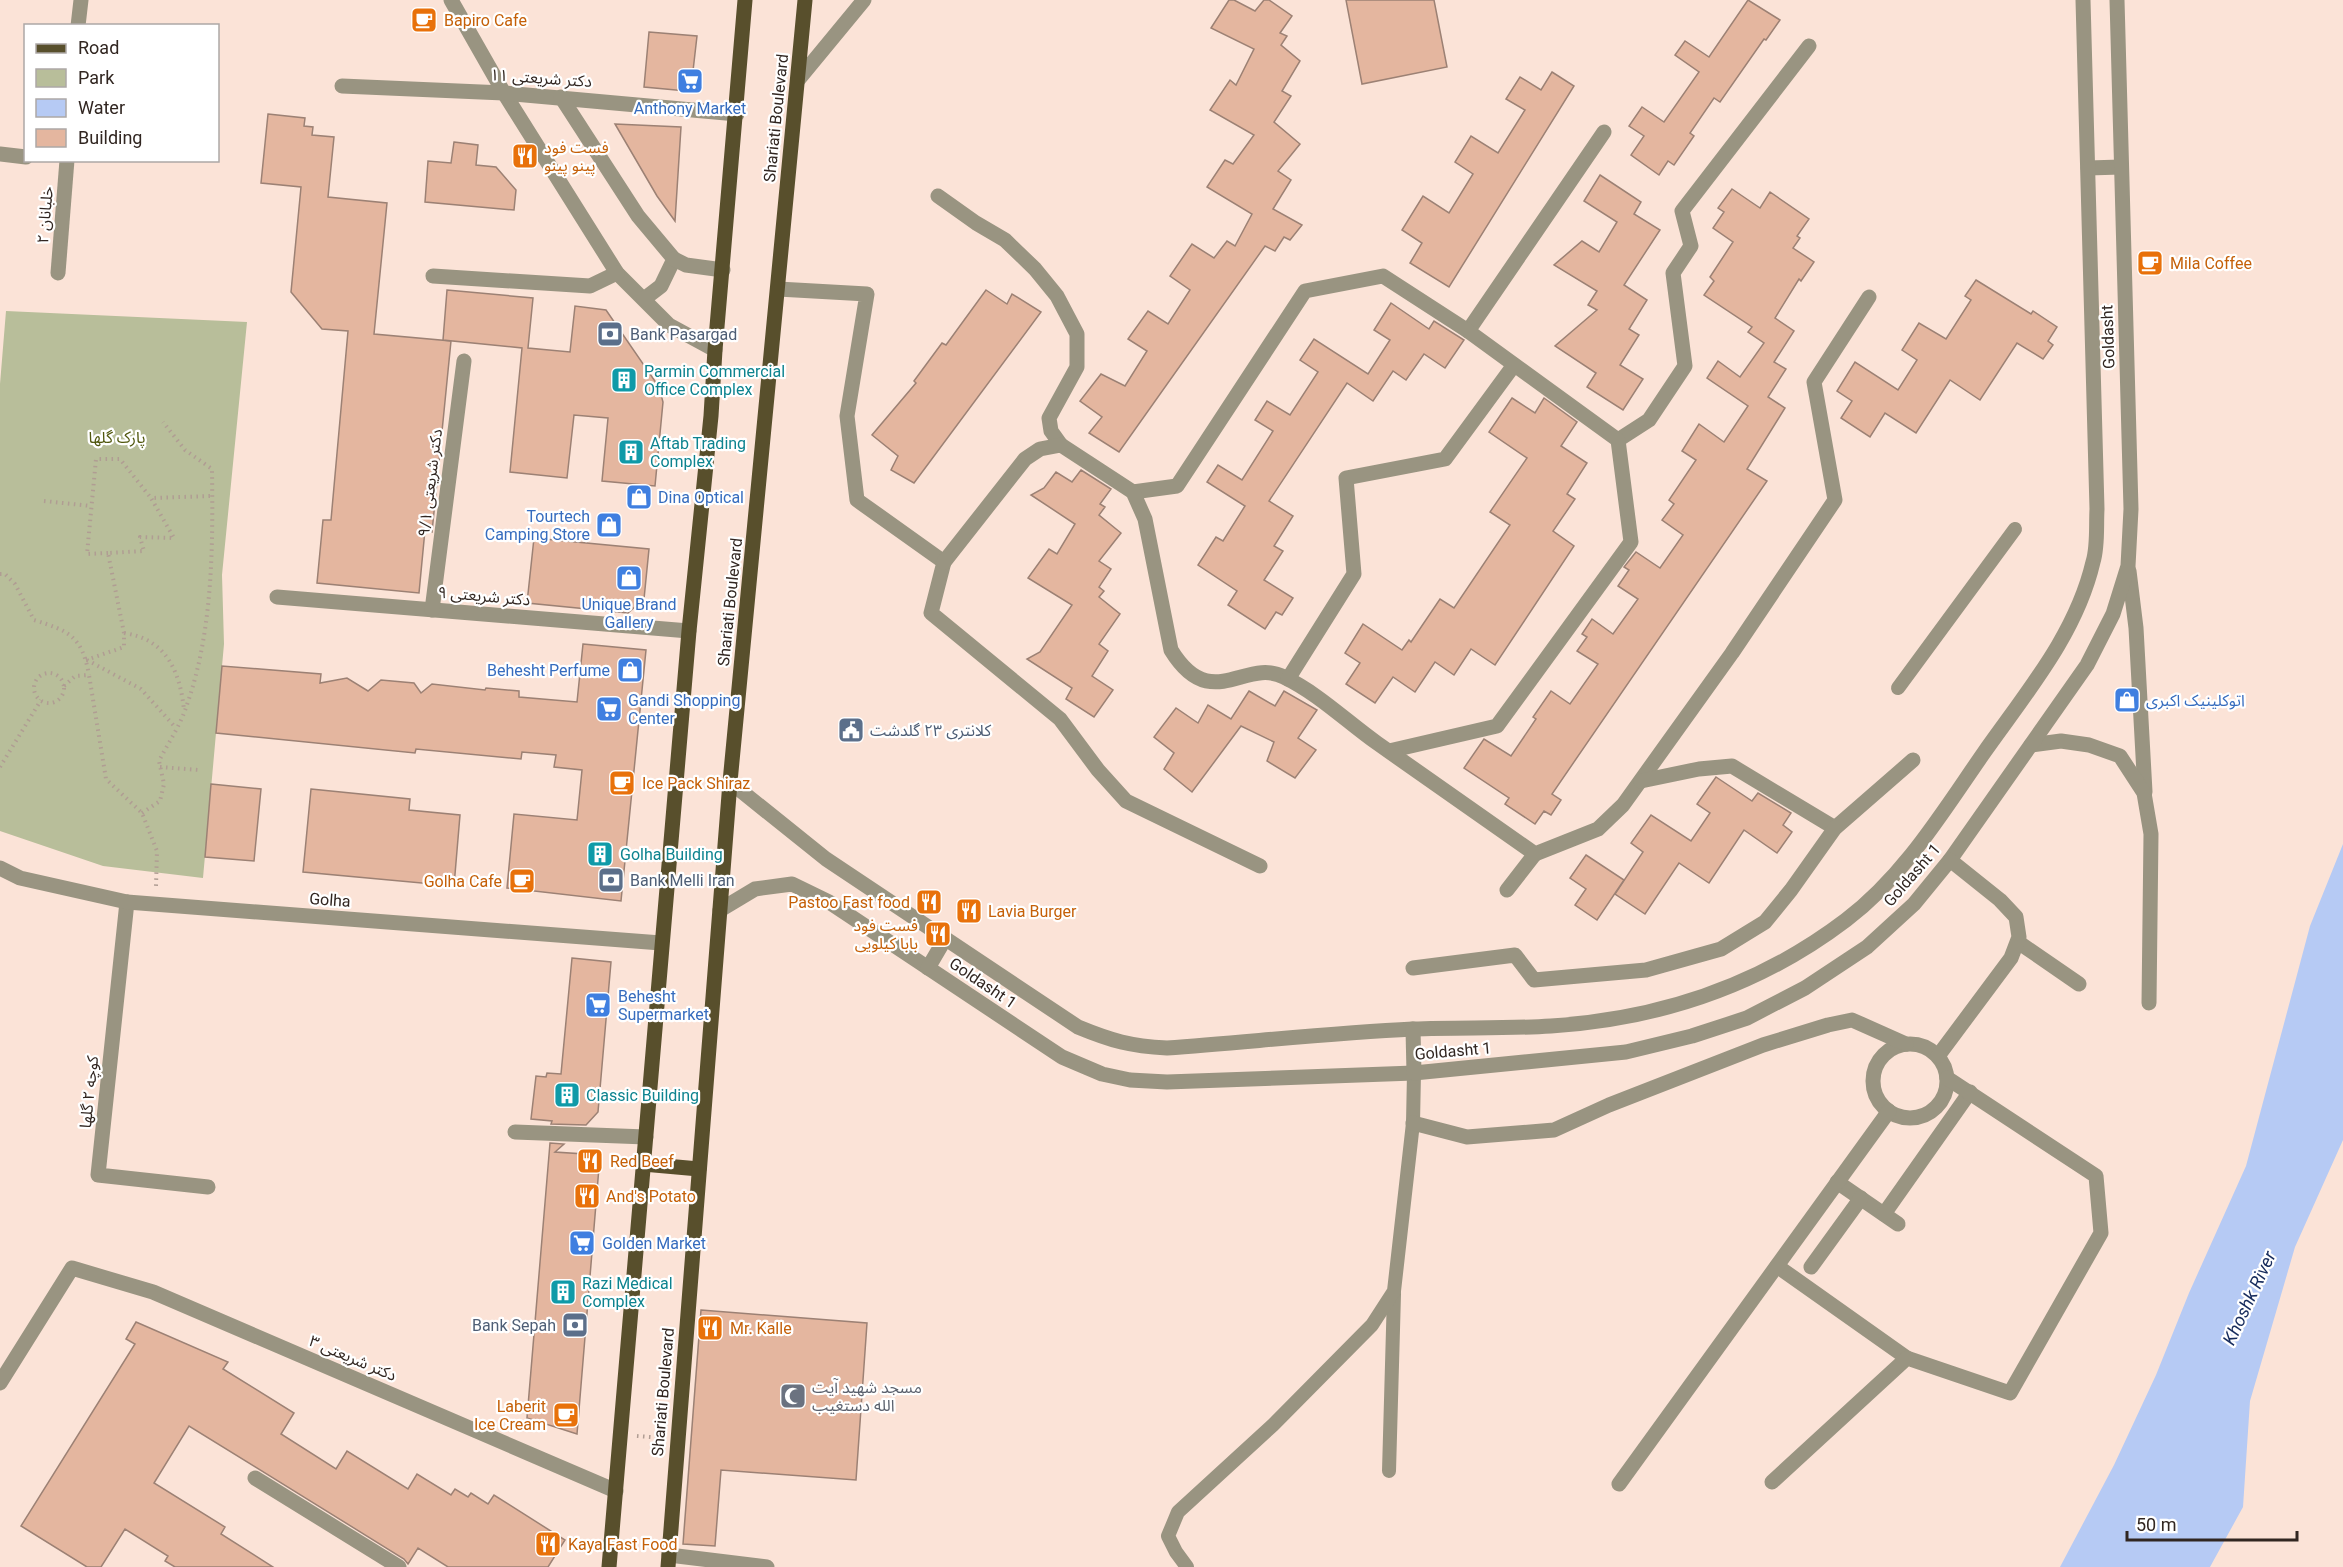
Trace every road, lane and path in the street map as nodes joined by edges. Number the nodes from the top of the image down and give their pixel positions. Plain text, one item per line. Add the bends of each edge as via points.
1 (81, 0) edge
2 (451, 0) edge
3 (745, 0) edge
4 (805, 0) edge
5 (864, 0) edge
6 (2083, 0) edge
7 (2117, 0) edge
8 (78, 24) edge
9 (1809, 46) dead end
10 (798, 80) junction
11 (342, 86) dead end
12 (504, 93) junction
13 (561, 97) junction
14 (737, 114) junction
15 (1604, 132) dead end
16 (0, 154) edge
17 (24, 157) edge
18 (63, 162) edge
19 (2121, 167) junction
20 (2088, 168) junction
21 (938, 196) dead end
22 (674, 259) junction
23 (723, 270) junction
24 (58, 273) dead end
25 (617, 273) junction
26 (433, 276) dead end
27 (778, 289) junction
28 (1869, 297) dead end
29 (644, 299) junction
30 (1468, 331) junction
31 (715, 350) junction
32 (464, 361) dead end
33 (1514, 365) junction
34 (163, 422) dead end
35 (1618, 440) junction
36 (1060, 445) junction
37 (1133, 492) junction
38 (212, 496) junction
39 (151, 498) junction
40 (44, 501) dead end
41 (91, 506) junction
42 (2015, 529) dead end
43 (108, 553) junction
44 (944, 562) junction
45 (2128, 565) junction
46 (0, 574) edge
47 (277, 597) dead end
48 (432, 610) junction
49 (688, 631) junction
50 (124, 633) junction
51 (2058, 648) joint
52 (86, 660) junction
53 (2087, 665) joint
54 (89, 675) junction
55 (1288, 679) junction
56 (64, 686) junction
57 (1898, 688) dead end
58 (41, 700) junction
59 (184, 713) junction
60 (176, 729) junction
61 (2031, 745) junction
62 (1389, 751) junction
63 (1914, 760) dead end
64 (0, 767) edge
65 (160, 767) junction
66 (199, 770) dead end
67 (1641, 781) junction
68 (730, 782) junction
69 (2145, 798) junction
70 (142, 813) junction
71 (1835, 828) junction
72 (1535, 854) junction
73 (1950, 860) junction
74 (1260, 866) dead end
75 (0, 868) edge
76 (1507, 890) dead end
77 (127, 902) junction
78 (155, 904) junction
79 (720, 910) junction
80 (945, 939) junction
81 (2018, 942) junction
82 (661, 943) junction
83 (928, 968) junction
84 (1413, 968) dead end
85 (2079, 984) dead end
86 (2149, 1003) dead end
87 (1413, 1029) junction
88 (1906, 1044) junction
89 (1938, 1056) junction
90 (1414, 1073) junction
91 (1947, 1078) junction
92 (1970, 1092) junction
93 (1888, 1111) junction
94 (1413, 1123) junction
95 (515, 1132) dead end
96 (646, 1137) junction
97 (643, 1164) junction
98 (699, 1169) junction
99 (1837, 1182) junction
100 (208, 1187) dead end
101 (1861, 1198) junction
102 (1884, 1214) junction
103 (1898, 1224) dead end
104 (1777, 1266) junction
105 (1811, 1267) dead end
106 (1394, 1291) junction
107 (1907, 1358) junction
108 (0, 1383) edge
109 (621, 1434) junction
110 (678, 1440) junction
111 (1389, 1472) dead end
112 (255, 1478) dead end
113 (1773, 1482) dead end
114 (1619, 1484) dead end
115 (616, 1491) junction
116 (668, 1561) edge
117 (399, 1567) edge
118 (609, 1567) edge
119 (767, 1567) edge
120 (1186, 1567) edge

1 - 8 street
2 - 12 street
3 - 14 main road
4 - 10 main road, Shariati Boulevard
5 - 10 street
6 - 20 street, Goldasht
7 - 19 street, Goldasht
9 - 35 street via 1682,211 1691,246 1673,273 1685,366 1649,420
10 - 27 main road, Shariati Boulevard
11 - 12 street, ۱۱ دکتر شریعتی
12 - 13 street, ۱۱ دکتر شریعتی
12 - 25 street
13 - 14 street, ۱۱ دکتر شریعتی
13 - 22 street via 638,216
14 - 23 main road
15 - 30 street
16 - 17 street
18 - 24 street, ۲ خلبانان
19 - 20 street
19 - 45 street, Goldasht via 2131,509
20 - 51 street, Goldasht via 2097,508 2094,560 2081,602
21 - 36 street via 1005,240 1035,269 1058,297 1077,334 1077,367 1049,418
22 - 23 street via 686,265
22 - 29 street via 661,286
23 - 31 main road
25 - 26 street via 590,286
25 - 29 street
27 - 44 street via 867,294 847,416 857,500
27 - 68 main road, Shariati Boulevard
28 - 67 street via 1814,382 1835,500
29 - 31 street via 669,325
30 - 33 street
30 - 37 street via 1383,276 1305,291 1177,486
31 - 49 main road
32 - 48 street, دکتر شریعتی ۹/۱
33 - 35 street
33 - 55 street via 1445,459 1346,478 1354,574
34 - 38 path via 186,450 212,469
35 - 62 street via 1631,542 1497,726
36 - 37 street
36 - 44 street via 1040,449 1025,459
37 - 55 street via 1146,519 1171,650 1181,666 1199,678 1218,683 1264,673
38 - 39 path
38 - 59 path via 203,642
39 - 41 path via 120,459 96,459
39 - 43 path via 174,538 140,537 144,551
40 - 41 path
41 - 43 path via 87,554
42 - 57 lane
43 - 50 path
44 - 74 street via 931,613 1060,719 1125,801
45 - 53 street, Goldasht via 2113,614
45 - 69 street via 2136,628
46 - 52 path via 15,584 34,620 64,629 85,653
47 - 48 street, دکتر شریعتی ۹
48 - 49 street, دکتر شریعتی ۹
49 - 82 main road
50 - 52 path via 124,647
50 - 59 path via 141,636 171,660 182,692
51 - 87 street, Goldasht 1 via 1890,881 1846,920 1788,958 1734,987 1683,1004 1620,1018 1552,1026
52 - 54 path
52 - 60 path via 141,689
53 - 61 street, Goldasht 1
54 - 56 path via 75,676
54 - 70 path via 106,779
55 - 62 street
56 - 58 path via 55,702
56 - 58 path via 55,674 41,675 34,688
58 - 64 path
59 - 60 path
60 - 65 path via 159,761
61 - 69 street via 2061,741 2120,756
61 - 73 street, Goldasht 1
62 - 72 street
63 - 71 street
65 - 66 path
65 - 70 path via 164,784 160,801
67 - 71 street via 1732,766
67 - 72 street via 1598,829
68 - 79 main road, Shariati Boulevard
68 - 80 street, Goldasht 1 via 826,859
69 - 86 street via 2151,834
70 - 78 path via 157,851
71 - 84 street via 1765,921 1721,949 1646,970 1556,979 1534,980 1515,955
72 - 76 street
73 - 81 street via 2016,917
73 - 90 street, Goldasht 1 via 1914,904 1867,946 1805,988 1747,1018 1626,1052
75 - 77 street, Golha via 20,878
77 - 78 street, Golha
77 - 100 street, کوچه ۲ گلها via 98,1175
78 - 82 street, Golha
79 - 83 street, Goldasht 1 via 755,889 792,884 829,902
79 - 98 main road, Shariati Boulevard
80 - 83 street
80 - 87 street, Goldasht 1 via 1078,1027 1135,1047 1167,1048
81 - 85 street
81 - 89 street via 2011,958
82 - 96 main road
83 - 90 street, Goldasht 1 via 1062,1057 1102,1074 1167,1082
87 - 90 street
88 - 89 street via 1929,1048
88 - 93 street via 1883,1054 1876,1065 1873,1078 1877,1096
88 - 94 street via 1852,1020 1763,1045 1554,1130 1467,1137
89 - 91 street
90 - 94 lane
91 - 92 street
91 - 93 street via 1942,1101 1928,1113 1911,1118
92 - 102 street
92 - 107 street via 2096,1176 2101,1233 2010,1393
93 - 99 street
94 - 106 lane
95 - 96 street
96 - 97 main road
97 - 98 main road
97 - 109 main road
98 - 110 main road, Shariati Boulevard
99 - 101 street
99 - 104 street
101 - 102 street
101 - 105 street
102 - 103 street
104 - 107 street
104 - 114 street
106 - 111 lane
106 - 120 lane via 1372,1325 1274,1425 1178,1512 1168,1536
107 - 113 street
108 - 115 street, ۳ دکتر شریعتی via 72,1268 153,1292
109 - 110 path
109 - 115 main road
110 - 116 main road, Shariati Boulevard
112 - 117 street
115 - 118 main road
116 - 119 street

